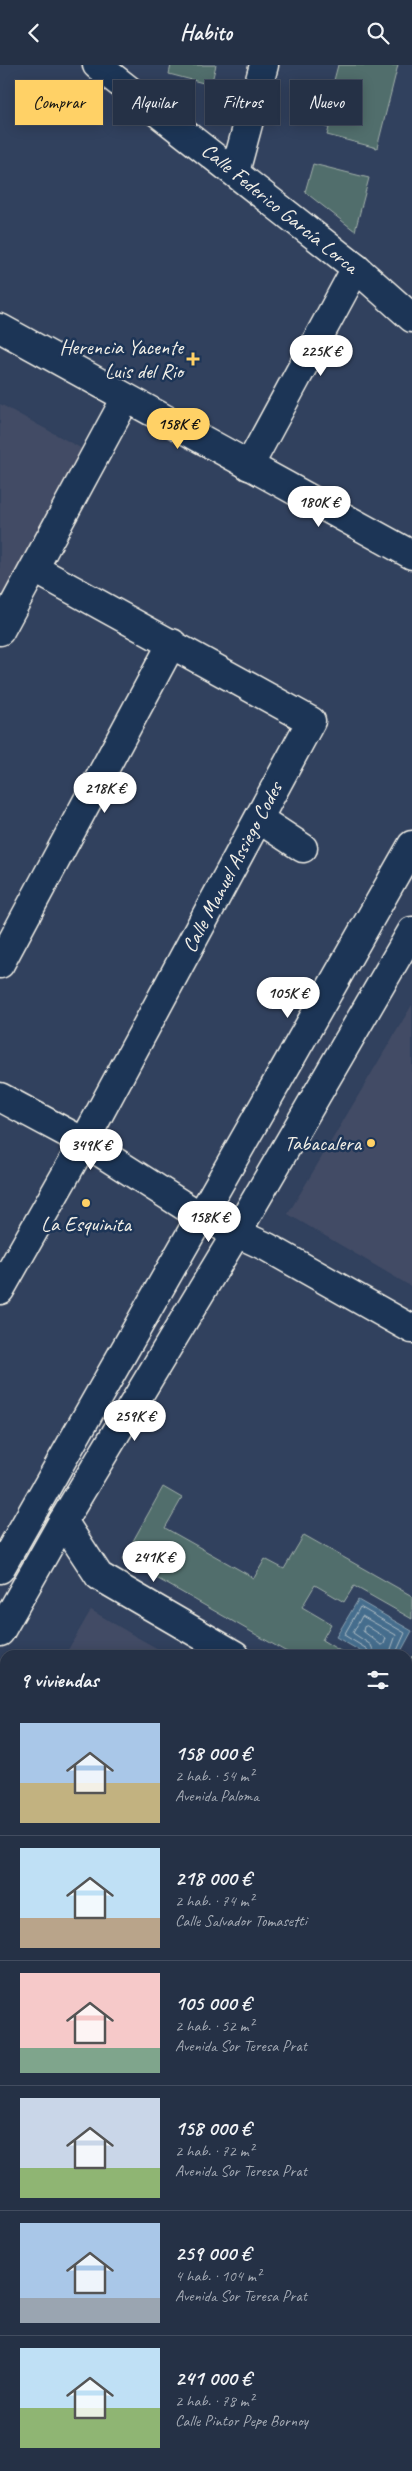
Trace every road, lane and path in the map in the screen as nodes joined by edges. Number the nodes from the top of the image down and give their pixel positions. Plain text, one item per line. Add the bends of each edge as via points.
1 (97, 65) edge
2 (264, 65) edge
3 (235, 172) junction
4 (356, 268) junction
5 (410, 314) edge
6 (0, 327) edge
7 (126, 398) junction
8 (249, 466) junction
9 (411, 554) edge
10 (34, 569) junction
11 (0, 631) edge
12 (172, 643) junction
13 (259, 819) junction
14 (412, 845) edge
15 (303, 848) dead end
16 (412, 931) edge
17 (0, 964) edge
18 (0, 1097) edge
19 (84, 1142) junction
20 (200, 1215) junction
21 (236, 1232) junction
22 (0, 1290) edge
23 (412, 1329) edge
24 (63, 1521) junction
25 (0, 1569) edge
26 (0, 1631) edge
27 (226, 1650) edge

1 - 3 street, Calle Federico García Lorca
2 - 3 street
3 - 4 street, Calle Federico García Lorca
4 - 5 street, Calle Federico García Lorca
4 - 8 street
6 - 7 street
7 - 8 street
7 - 10 street
8 - 9 street
10 - 11 street
10 - 12 street, Calle Manuel Assiego Codes
12 - 13 street, Calle Manuel Assiego Codes via 312,721
12 - 17 street
13 - 15 street
13 - 19 street, Calle Manuel Assiego Codes
14 - 20 street
16 - 21 street
18 - 19 street
19 - 20 street
19 - 22 street, Calle Manuel Assiego Codes
20 - 21 street
20 - 25 street
21 - 23 street
21 - 24 street
24 - 26 street
24 - 27 street via 99,1576

